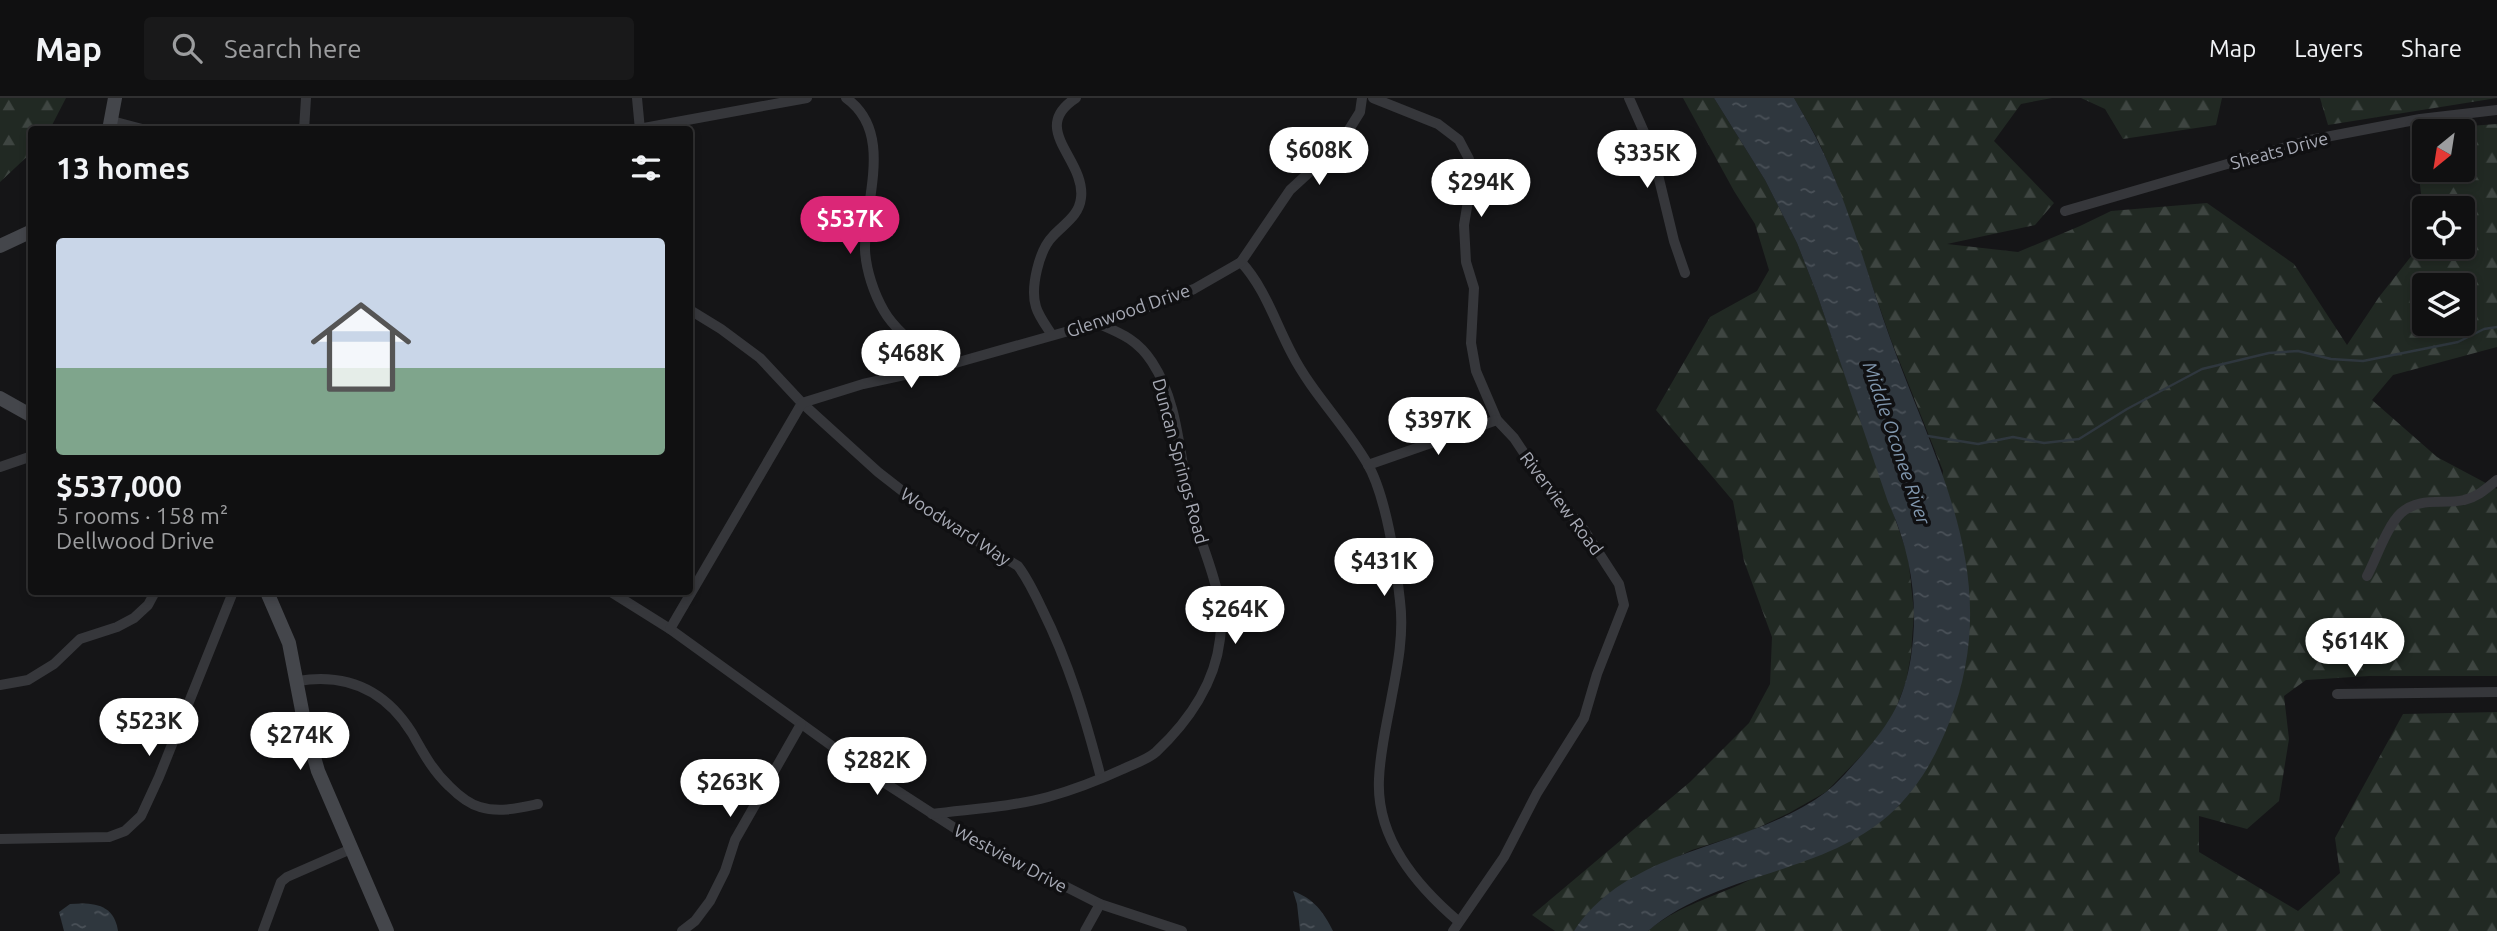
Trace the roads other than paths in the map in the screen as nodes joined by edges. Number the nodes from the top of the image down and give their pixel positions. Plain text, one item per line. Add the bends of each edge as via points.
1 (115, 98) edge
2 (306, 98) edge
3 (637, 98) edge
4 (807, 98) edge
5 (846, 98) edge
6 (1076, 98) edge
7 (1362, 98) edge
8 (1373, 98) edge
9 (1629, 98) edge
10 (2497, 110) edge
11 (111, 125) edge
12 (134, 126) edge
13 (304, 126) edge
14 (638, 126) edge
15 (654, 126) edge
16 (2065, 211) dead end
17 (28, 233) edge
18 (0, 246) edge
19 (1241, 262) junction
20 (1685, 273) dead end
21 (693, 312) edge
22 (1097, 323) junction
23 (1052, 335) junction
24 (942, 367) junction
25 (0, 398) edge
26 (802, 403) junction
27 (28, 414) edge
28 (1497, 420) junction
29 (28, 457) edge
30 (1368, 465) junction
31 (0, 467) edge
32 (2497, 480) edge
33 (2367, 576) dead end
34 (693, 590) edge
35 (153, 595) edge
36 (232, 595) edge
37 (268, 595) edge
38 (616, 595) edge
39 (690, 595) edge
40 (670, 629) junction
41 (298, 681) junction
42 (0, 685) edge
43 (2497, 692) edge
44 (2337, 694) dead end
45 (801, 724) junction
46 (1101, 778) junction
47 (538, 804) dead end
48 (932, 814) junction
49 (0, 839) edge
50 (351, 849) junction
51 (1100, 904) junction
52 (1456, 926) edge
53 (263, 931) edge
54 (387, 931) edge
55 (682, 931) edge
56 (1085, 931) edge
57 (1182, 931) edge

1 - 11 main road
2 - 13 street
3 - 14 street
4 - 15 street
5 - 24 street via 864,115 872,132 865,249 876,293 893,326
6 - 23 street via 1064,106 1056,129 1079,178 1081,197 1076,213 1051,237 1037,265 1035,306
7 - 19 street via 1360,112 1340,144 1290,190
8 - 28 street, Riverview Road via 1438,124 1460,140 1469,159 1464,225 1466,262 1474,288 1471,344 1476,371
9 - 20 street via 1652,150
10 - 16 street, Sheats Drive via 2310,140
11 - 12 street via 120,121
17 - 18 main road
19 - 22 street, Glenwood Drive via 1194,289
19 - 30 street via 1254,275 1292,355
21 - 26 street, Woodward Way via 760,358
22 - 23 street, Glenwood Drive
22 - 46 street, Duncan Springs Road via 1136,343 1164,383 1192,514 1213,575 1221,636 1208,681 1179,728 1153,754
23 - 24 street, Glenwood Drive
24 - 26 street, Glenwood Drive
25 - 27 main road
26 - 34 street
26 - 46 street, Woodward Way via 928,511 1018,566 1027,577 1080,701
28 - 30 street
28 - 52 street, Riverview Road via 1590,539 1619,584 1624,605 1584,718 1504,857
29 - 31 street
30 - 52 street via 1387,521 1401,603 1400,655 1378,780 1380,805 1386,829 1413,877
32 - 33 street via 2472,498 2430,501 2400,514
35 - 42 street via 134,618 80,639 54,664 28,680
36 - 49 street via 141,816 125,831 109,837
37 - 41 main road via 289,643
38 - 40 street, Westview Drive
39 - 40 street
40 - 45 street, Westview Drive
41 - 47 street via 320,677 345,680 378,695 398,713 436,774 479,807 503,811
41 - 50 main road via 318,771
43 - 44 street
45 - 48 street, Westview Drive
45 - 55 street via 735,840 710,901
46 - 48 street, Duncan Springs Road via 1046,797
48 - 51 street, Westview Drive
50 - 53 street via 282,882
50 - 54 main road
51 - 56 street
51 - 57 street, Westview Drive

